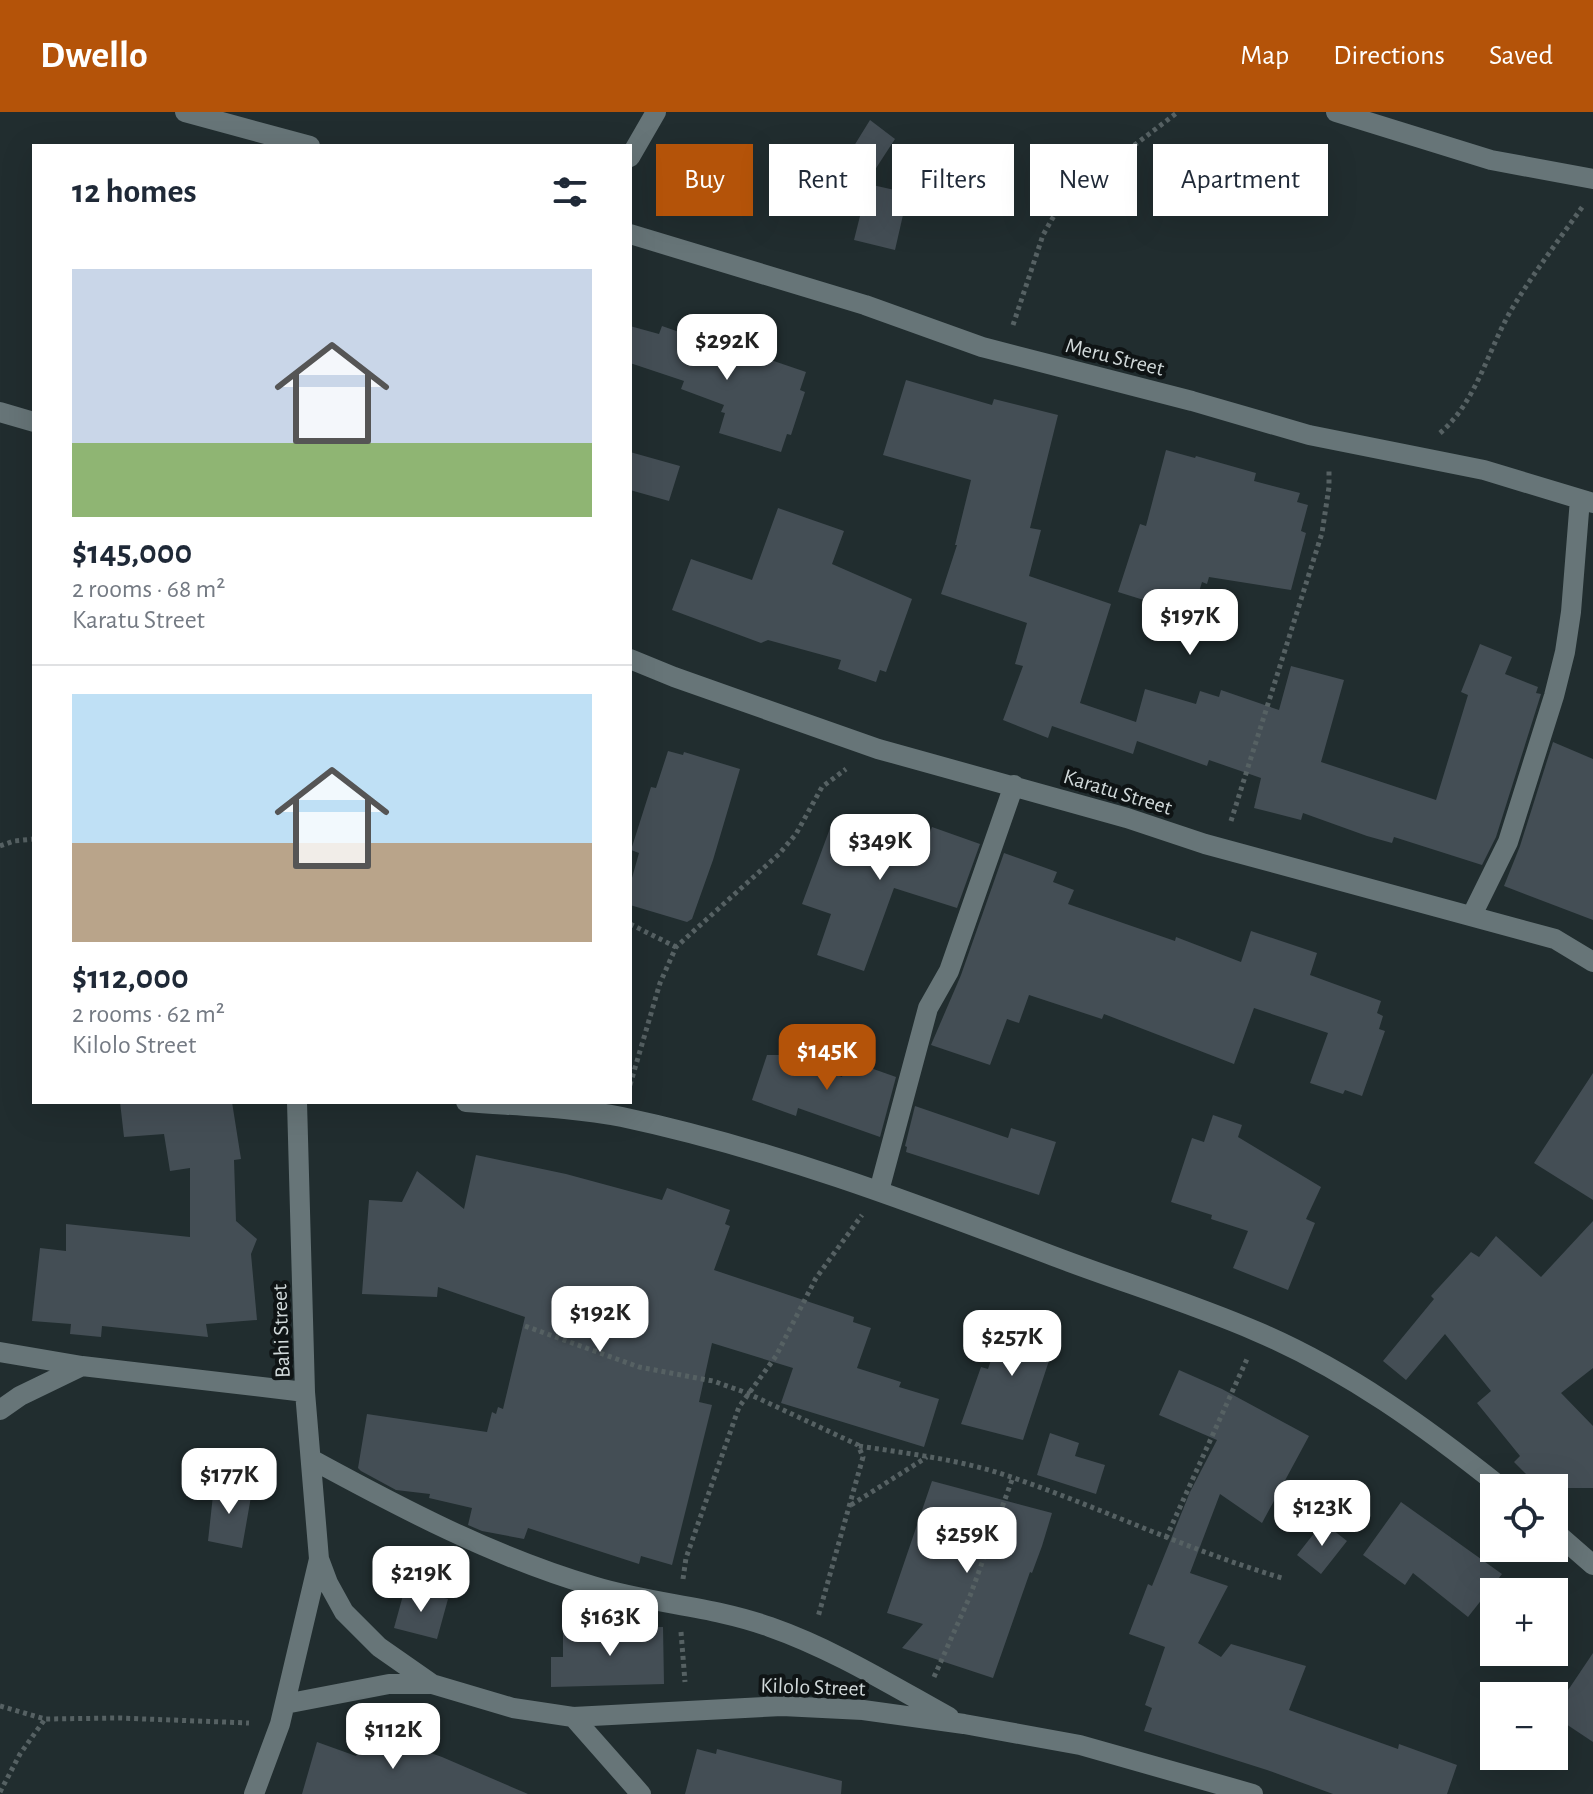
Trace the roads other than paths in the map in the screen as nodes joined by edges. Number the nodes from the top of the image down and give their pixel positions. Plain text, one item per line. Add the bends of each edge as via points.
1 (185, 112) edge
2 (656, 112) edge
3 (1336, 112) edge
4 (303, 144) edge
5 (632, 154) edge
6 (1593, 179) edge
7 (632, 235) edge
8 (0, 412) edge
9 (32, 421) edge
10 (1586, 501) edge
11 (632, 660) edge
12 (1014, 785) junction
13 (1472, 915) junction
14 (1593, 962) edge
15 (297, 1104) edge
16 (487, 1104) edge
17 (879, 1191) junction
18 (0, 1352) edge
19 (82, 1366) junction
20 (305, 1392) junction
21 (0, 1410) edge
22 (311, 1459) junction
23 (1484, 1474) edge
24 (1568, 1543) edge
25 (319, 1559) junction
26 (1593, 1565) edge
27 (379, 1647) joint
28 (432, 1684) junction
29 (282, 1714) junction
30 (573, 1717) junction
31 (964, 1724) junction
32 (254, 1794) edge
33 (641, 1794) edge
34 (1253, 1794) edge

1 - 4 street
2 - 5 street
3 - 6 street via 1491,160
7 - 10 street, Meru Street via 1007,353 1329,438 1484,470
8 - 9 street
10 - 13 street via 1554,696 1508,842
11 - 12 street, Karatu Street via 878,749
12 - 13 street, Karatu Street
12 - 17 street via 949,971 928,1008
13 - 14 street, Karatu Street via 1555,939
15 - 20 street, Bahi Street
16 - 17 street via 621,1117 769,1155
17 - 23 street via 1260,1333 1355,1383
18 - 19 street
19 - 20 street
19 - 21 street
20 - 22 street, Bahi Street
22 - 25 street, Bahi Street
22 - 31 street via 484,1546 593,1587 769,1626
24 - 26 street
25 - 27 street, Bahi Street via 344,1612
25 - 29 street, Bahi Street
27 - 28 street, Kilolo Street
28 - 29 street via 389,1684
28 - 30 street, Kilolo Street via 513,1708
29 - 32 street, Bahi Street
30 - 31 street, Kilolo Street via 782,1706
30 - 33 street
31 - 34 street, Kilolo Street via 1080,1745

